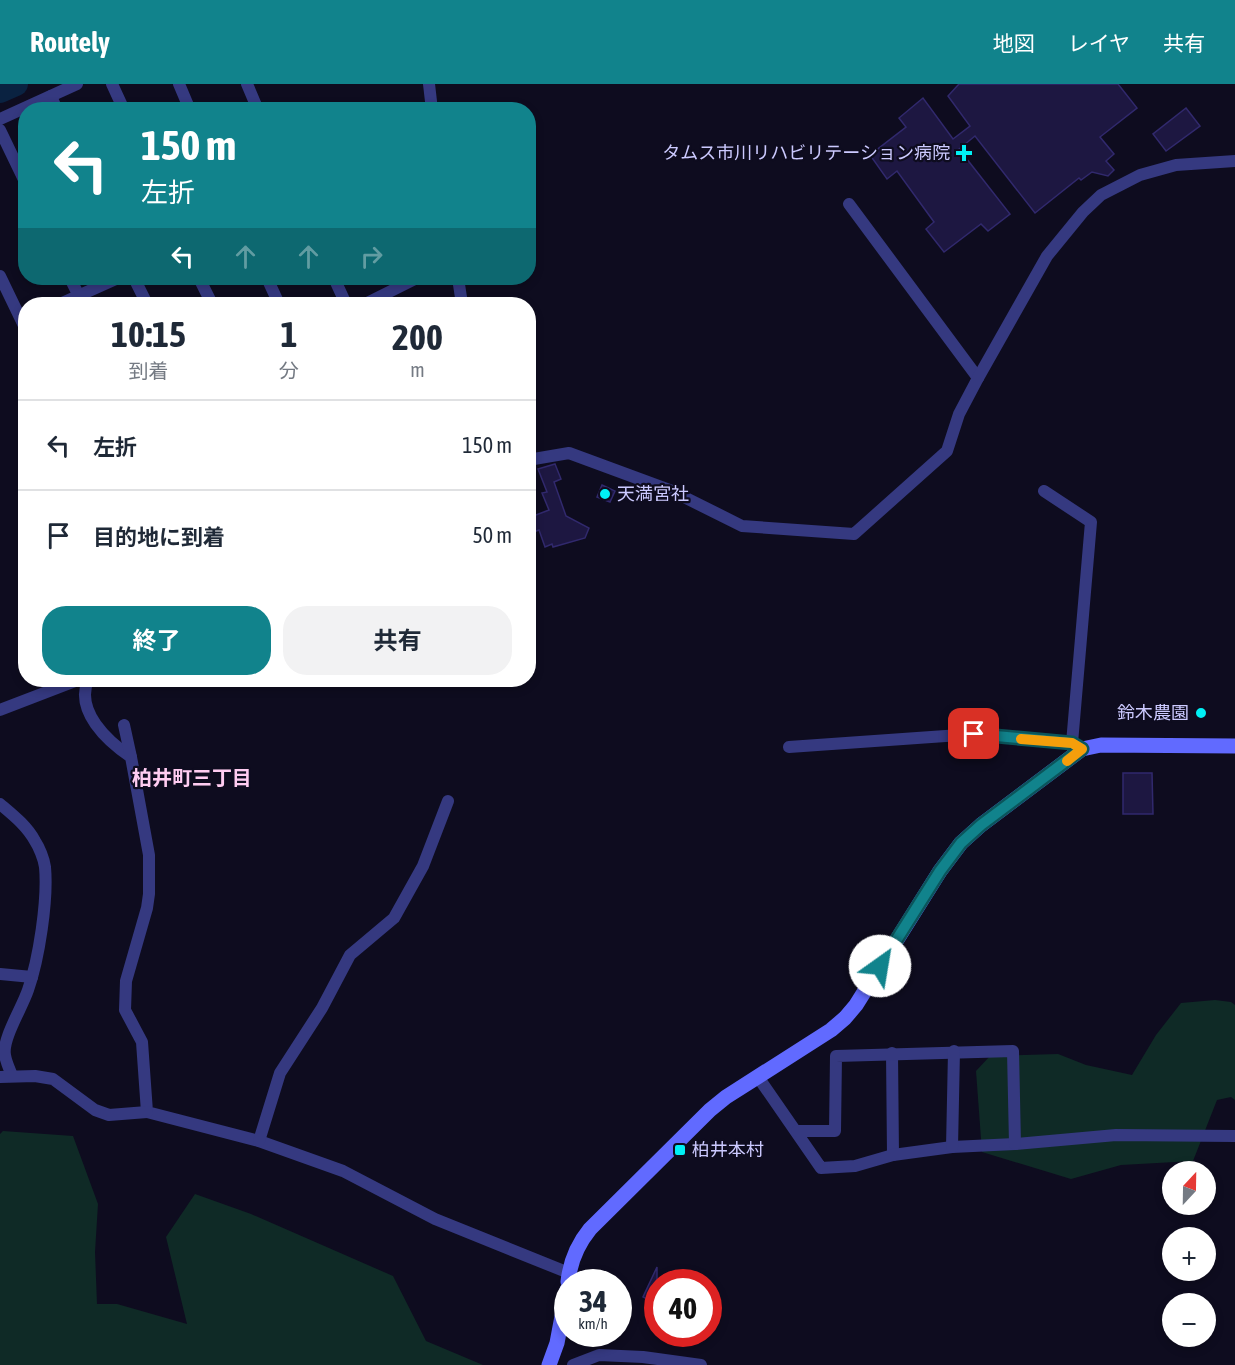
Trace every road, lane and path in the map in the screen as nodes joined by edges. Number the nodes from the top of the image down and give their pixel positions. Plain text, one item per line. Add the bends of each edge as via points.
1 (77, 84) edge
2 (112, 84) edge
3 (179, 84) edge
4 (247, 84) edge
5 (429, 84) edge
6 (51, 96) junction
7 (38, 102) edge
8 (54, 102) edge
9 (120, 102) edge
10 (187, 102) edge
11 (255, 102) edge
12 (431, 102) edge
13 (18, 111) edge
14 (0, 119) edge
15 (0, 130) edge
16 (1235, 161) edge
17 (18, 167) edge
18 (849, 204) dead end
19 (0, 276) edge
20 (106, 285) edge
21 (403, 285) edge
22 (86, 297) edge
23 (379, 297) edge
24 (18, 312) edge
25 (978, 378) junction
26 (536, 459) edge
27 (1044, 491) dead end
28 (60, 687) edge
29 (84, 687) edge
30 (0, 710) edge
31 (124, 725) dead end
32 (1077, 746) junction
33 (1235, 746) edge
34 (789, 747) dead end
35 (131, 757) junction
36 (448, 801) dead end
37 (0, 804) edge
38 (0, 974) edge
39 (32, 977) junction
40 (954, 1051) junction
41 (892, 1053) junction
42 (6, 1077) edge
43 (758, 1077) junction
44 (147, 1112) junction
45 (796, 1131) junction
46 (1235, 1136) edge
47 (259, 1141) junction
48 (1015, 1144) junction
49 (952, 1147) junction
50 (892, 1155) junction
51 (571, 1269) edge
52 (554, 1272) edge
53 (556, 1347) edge
54 (659, 1362) edge
55 (549, 1365) edge
56 (573, 1365) edge
57 (701, 1365) edge

1 - 6 street
2 - 9 street
3 - 10 street
4 - 11 street
5 - 12 street
6 - 7 street
6 - 8 street
13 - 14 street
15 - 17 street
16 - 25 street via 1176,165 1140,175 1101,195 1047,256
18 - 25 street
19 - 24 street
20 - 22 street
21 - 23 street
25 - 26 street via 959,414 947,451 854,534 741,526 672,491 569,453
27 - 32 street via 1091,522
28 - 30 street
29 - 35 street via 93,721 112,744
31 - 35 street
32 - 33 street
32 - 34 street via 974,734
32 - 43 street via 961,843 845,1018
35 - 44 street via 149,855 149,894 126,981 125,1010 142,1042
36 - 47 street via 423,866 394,918 350,955 280,1073
37 - 39 street via 35,840 45,865 42,918
38 - 39 street
39 - 42 street via 14,1026 5,1038
40 - 41 street
40 - 48 street via 1013,1051
40 - 49 street
41 - 45 street via 836,1056 835,1131
41 - 50 street
42 - 44 street via 53,1079 95,1110 109,1115
43 - 45 street
43 - 51 street via 710,1110 590,1229 578,1247
44 - 47 street
45 - 50 street via 821,1167 855,1166
46 - 48 street via 1116,1135
47 - 52 street via 343,1171 435,1219
48 - 49 street
49 - 50 street
53 - 55 street
54 - 56 street via 599,1355
54 - 57 street

